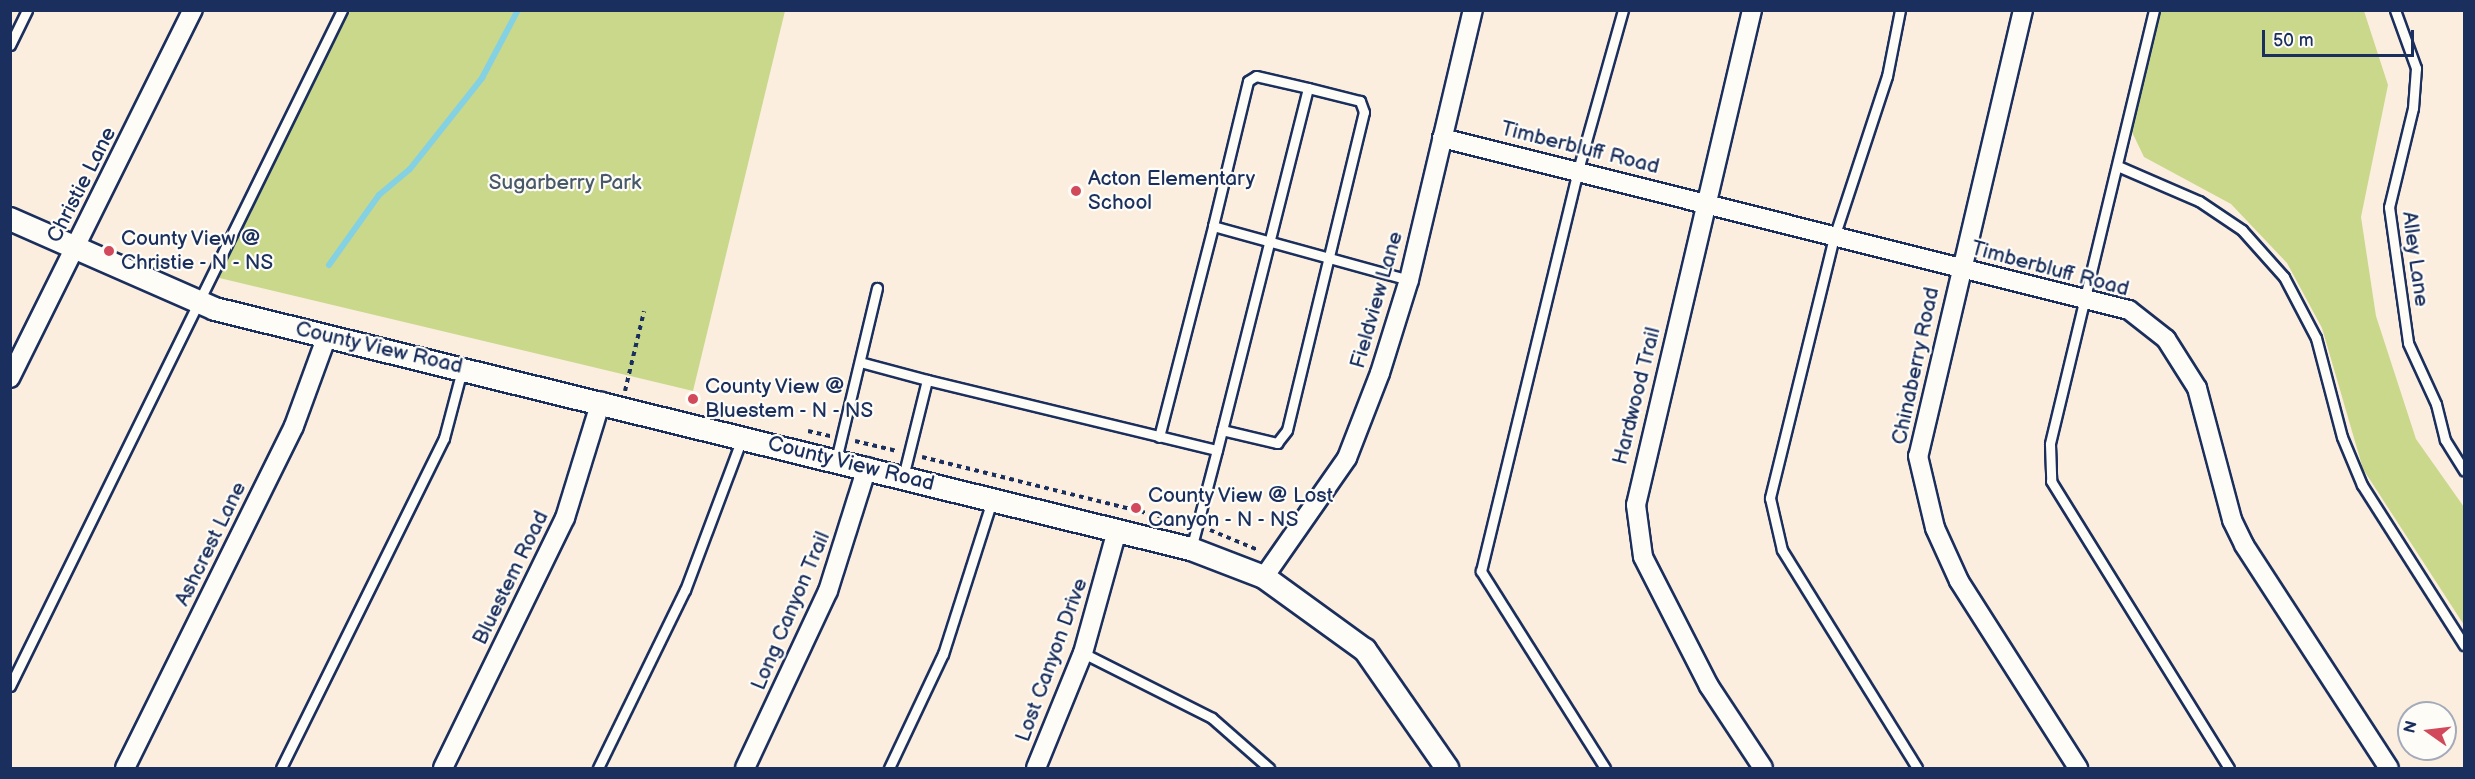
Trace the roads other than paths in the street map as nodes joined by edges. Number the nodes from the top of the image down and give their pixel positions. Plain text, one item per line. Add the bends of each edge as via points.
1 (27, 10) edge
2 (194, 10) edge
3 (342, 10) edge
4 (1473, 10) edge
5 (1623, 10) edge
6 (1752, 10) edge
7 (1900, 10) edge
8 (2023, 10) edge
9 (2154, 10) edge
10 (2395, 10) edge
11 (10, 45) edge
12 (1308, 88) junction
13 (1442, 138) junction
14 (2120, 167) junction
15 (1578, 170) junction
16 (1707, 204) junction
17 (10, 219) edge
18 (1213, 226) junction
19 (1834, 237) junction
20 (1272, 242) junction
21 (75, 249) junction
22 (1330, 256) junction
23 (1960, 268) junction
24 (1409, 280) junction
25 (877, 288) dead end
26 (2088, 298) junction
27 (198, 304) junction
28 (327, 336) junction
29 (860, 362) junction
30 (463, 368) junction
31 (10, 378) edge
32 (927, 380) junction
33 (601, 401) junction
34 (1222, 430) junction
35 (743, 436) junction
36 (1160, 437) junction
37 (1217, 450) junction
38 (836, 460) junction
39 (867, 467) junction
40 (2464, 471) edge
41 (903, 477) junction
42 (992, 500) junction
43 (1117, 531) junction
44 (1191, 549) junction
45 (1264, 577) junction
46 (2464, 645) edge
47 (1083, 653) junction
48 (10, 686) edge
49 (125, 768) edge
50 (281, 768) edge
51 (443, 768) edge
52 (598, 768) edge
53 (745, 768) edge
54 (889, 768) edge
55 (1036, 768) edge
56 (1269, 768) edge
57 (1447, 768) edge
58 (1605, 768) edge
59 (1763, 768) edge
60 (1917, 768) edge
61 (2078, 768) edge
62 (2229, 768) edge
63 (2389, 768) edge

1 - 11 lane
2 - 21 street, Christie Lane
3 - 27 lane
4 - 13 street, Fieldview Lane
5 - 15 lane
6 - 16 street, Hardwood Trail
7 - 19 lane via 1887,76
8 - 23 street, Chinaberry Road
9 - 14 lane
10 - 40 lane, Alley Lane via 2416,68 2413,108 2389,207 2408,343 2436,404 2445,440
12 - 18 lane via 1256,76 1248,81
12 - 20 lane
12 - 22 lane via 1360,100 1364,112
13 - 15 street, Timberbluff Road
13 - 24 street, Fieldview Lane
14 - 26 lane
14 - 46 lane via 2199,201 2242,230 2284,277 2316,338 2342,437 2362,485
15 - 16 street, Timberbluff Road
15 - 58 lane via 1481,572
16 - 19 street, Timberbluff Road
16 - 59 street, Hardwood Trail via 1636,505 1643,556 1709,686
17 - 21 street, County View Road
18 - 20 lane
18 - 36 lane
19 - 23 street, Timberbluff Road
19 - 60 lane via 1770,498 1782,550
20 - 22 lane
20 - 34 lane
21 - 27 street, County View Road
21 - 31 street, Christie Lane
22 - 24 lane
22 - 34 lane via 1287,430 1277,443
23 - 26 street, Timberbluff Road
23 - 61 street, Chinaberry Road via 1918,456 1925,491 1959,581
24 - 45 street, Fieldview Lane via 1347,458
25 - 29 lane
26 - 62 lane via 2050,444 2051,481
26 - 63 street, Timberbluff Road via 2129,310 2166,339 2191,378 2244,545
27 - 28 street, County View Road
27 - 48 lane
28 - 30 street, County View Road
28 - 49 street, Ashcrest Lane via 294,426
29 - 32 lane
29 - 38 lane
30 - 33 street, County View Road
30 - 50 lane via 444,438
32 - 36 lane
32 - 41 lane
33 - 35 street, County View Road
33 - 51 street, Bluestem Road via 565,518
34 - 37 lane
35 - 38 street, County View Road
35 - 52 lane via 685,590
36 - 37 lane
37 - 44 lane
38 - 39 street, County View Road
39 - 41 street, County View Road
39 - 53 street, Long Canyon Trail via 828,591
41 - 42 street, County View Road
42 - 43 street, County View Road
42 - 54 lane via 943,654
43 - 44 street, County View Road
43 - 47 street, Lost Canyon Drive
44 - 45 street, County View Road
45 - 57 street, County View Road via 1365,650
47 - 55 street, Lost Canyon Drive
47 - 56 lane via 1212,718

